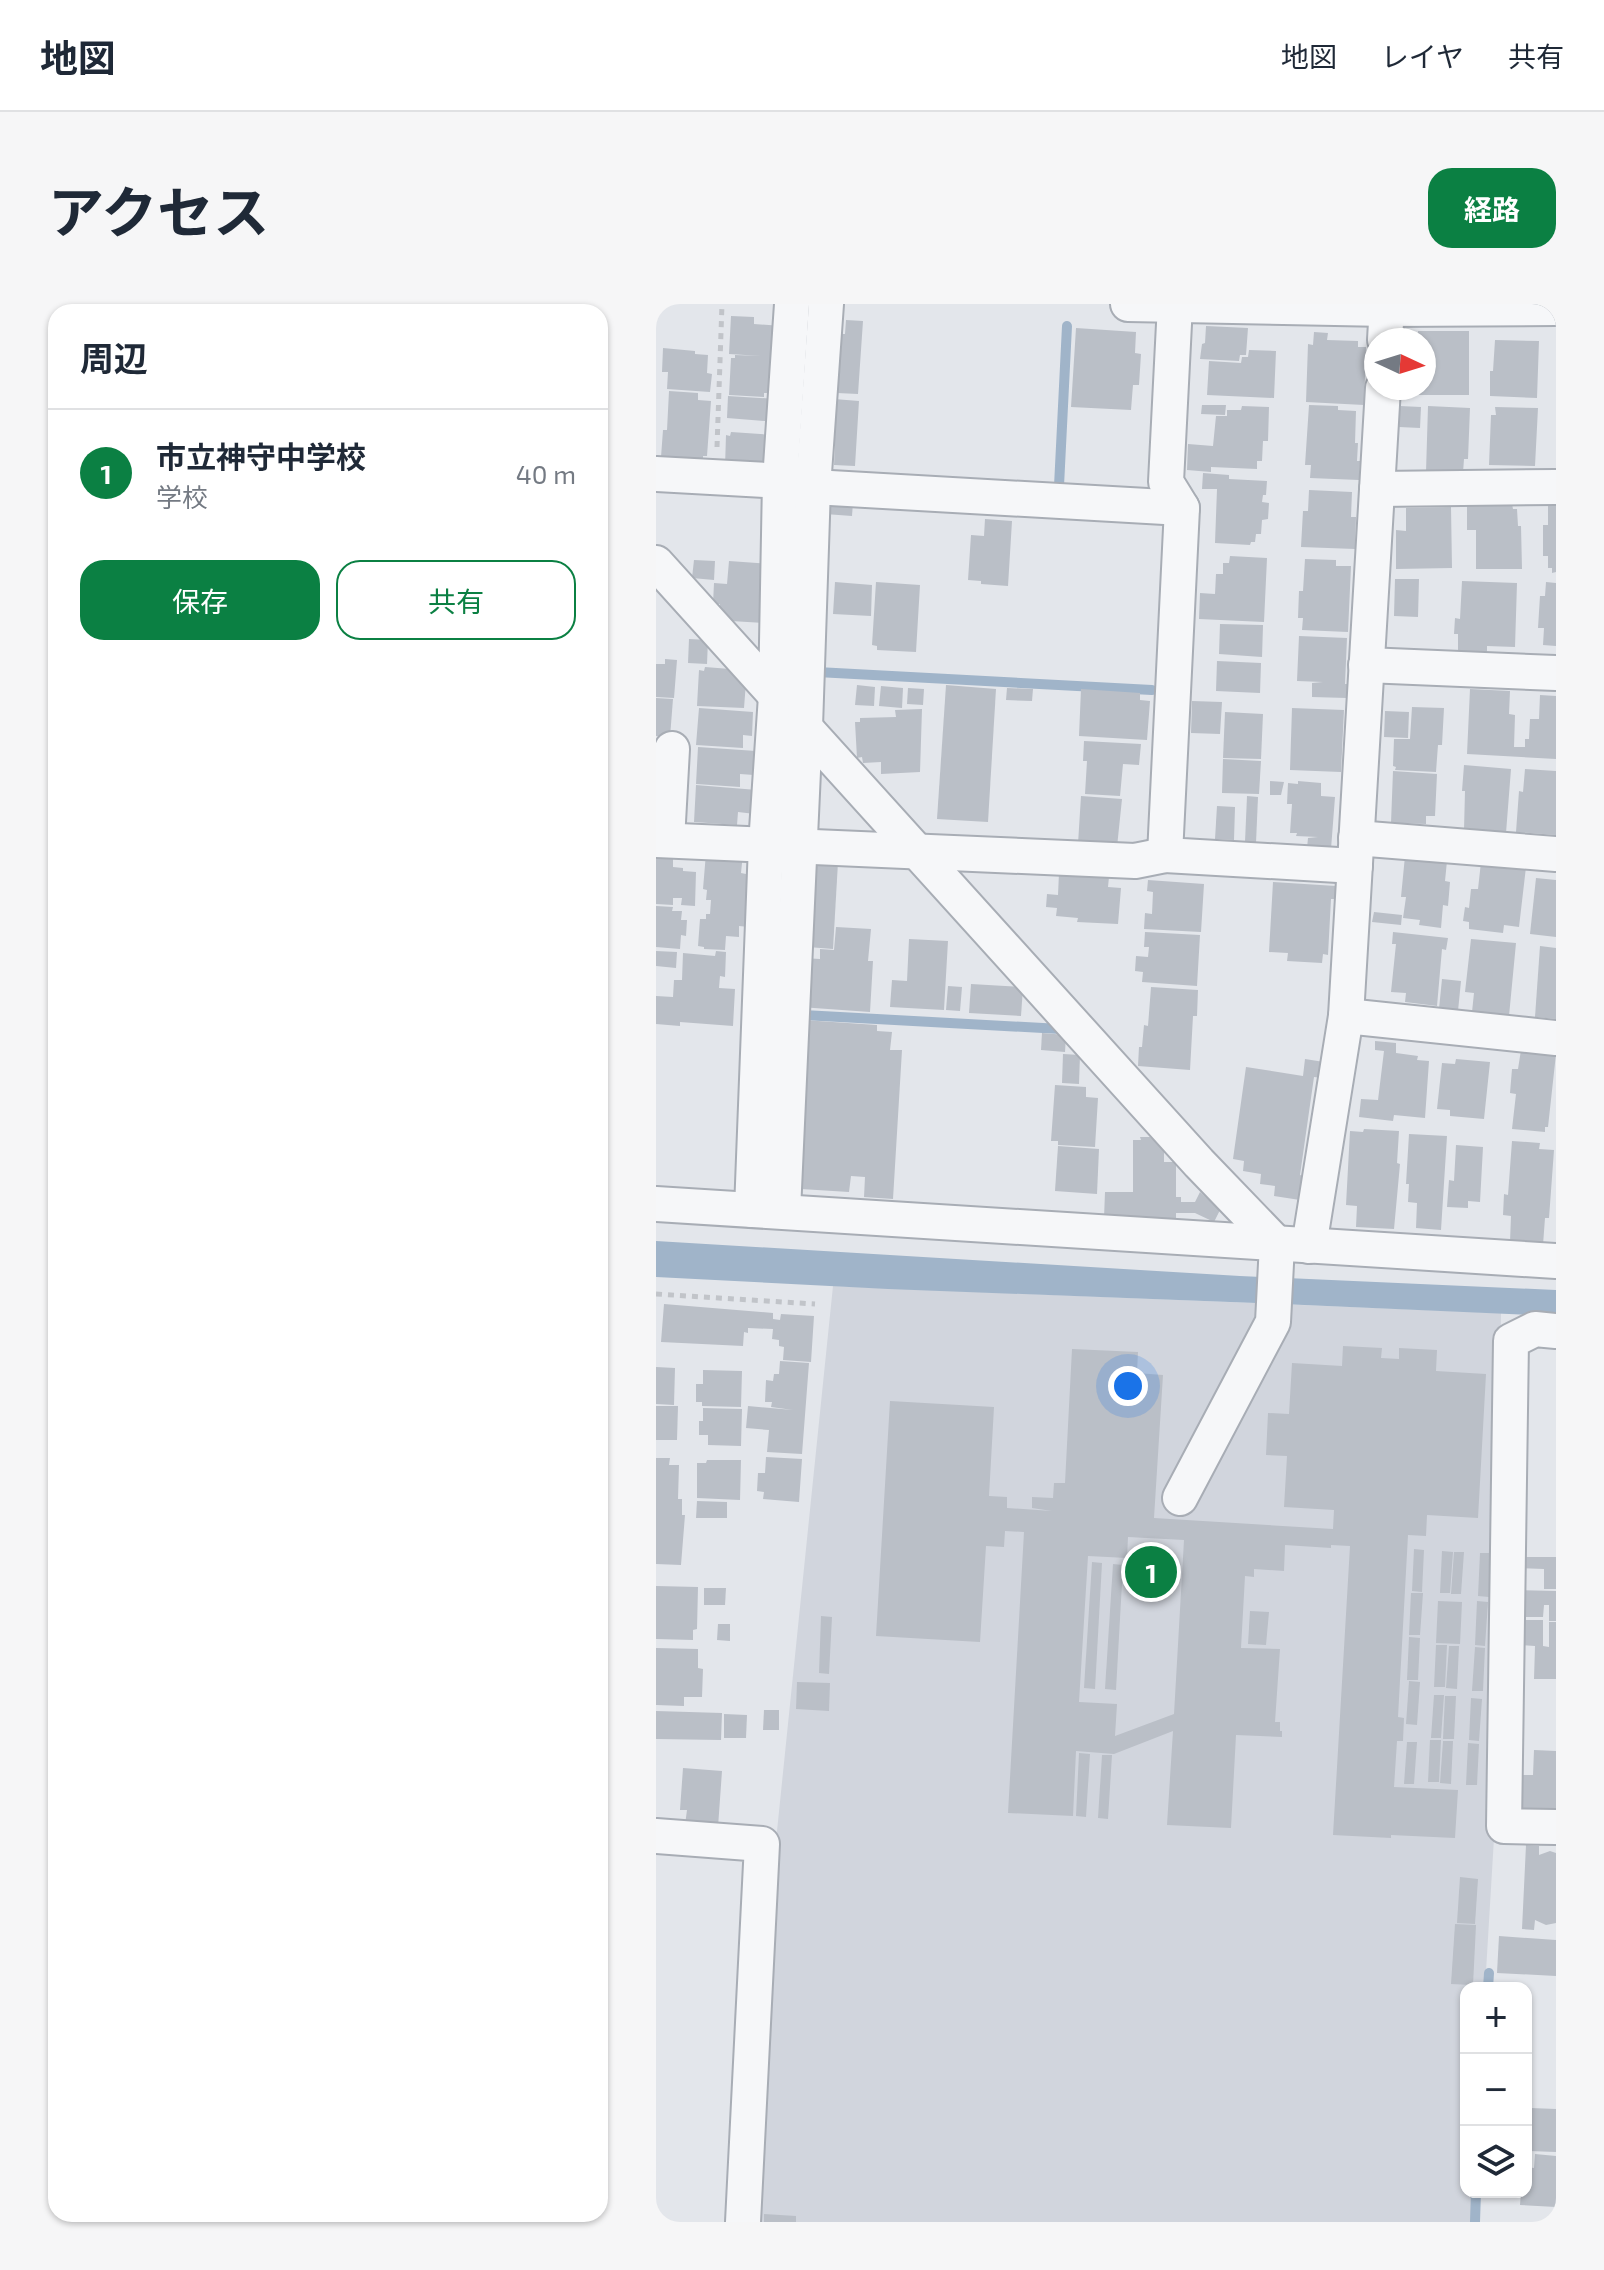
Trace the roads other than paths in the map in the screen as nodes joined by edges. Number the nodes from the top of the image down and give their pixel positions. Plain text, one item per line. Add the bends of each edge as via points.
1 (792, 304) edge
2 (826, 304) edge
3 (1128, 304) edge
4 (1175, 305) edge
5 (1556, 308) edge
6 (1387, 318) edge
7 (1382, 400) edge
8 (656, 474) edge
9 (800, 483) junction
10 (1556, 487) edge
11 (1377, 489) junction
12 (1182, 508) junction
13 (656, 563) edge
14 (1366, 665) junction
15 (1556, 673) edge
16 (776, 696) junction
17 (805, 727) junction
18 (672, 749) dead end
19 (661, 840) edge
20 (783, 845) junction
21 (918, 850) junction
22 (1356, 852) junction
23 (1556, 854) edge
24 (1165, 855) junction
25 (1346, 1016) junction
26 (1556, 1038) edge
27 (656, 1204) edge
28 (768, 1210) junction
29 (1287, 1254) junction
30 (1556, 1261) edge
31 (1556, 1331) edge
32 (1180, 1498) dead end
33 (1556, 1827) edge
34 (656, 1836) edge
35 (743, 2222) edge

1 - 9 street
2 - 9 street
3 - 4 street
4 - 6 street
4 - 12 street via 1166,482
5 - 6 street
7 - 11 street
8 - 9 street
9 - 12 street
9 - 16 street
9 - 17 street
10 - 11 street
11 - 14 street
12 - 24 street
13 - 16 street
14 - 15 street
14 - 22 street
16 - 17 street
16 - 20 street
17 - 20 street
17 - 21 street
18 - 19 street
19 - 20 street
20 - 21 street
20 - 28 street
21 - 24 street via 1135,861
21 - 29 street
22 - 23 street
22 - 24 street
22 - 25 street
25 - 26 street
25 - 29 street
27 - 28 street
28 - 29 street
29 - 30 street
29 - 32 street via 1273,1322
31 - 33 street via 1535,1329 1511,1341 1504,1826
34 - 35 street via 762,1844

